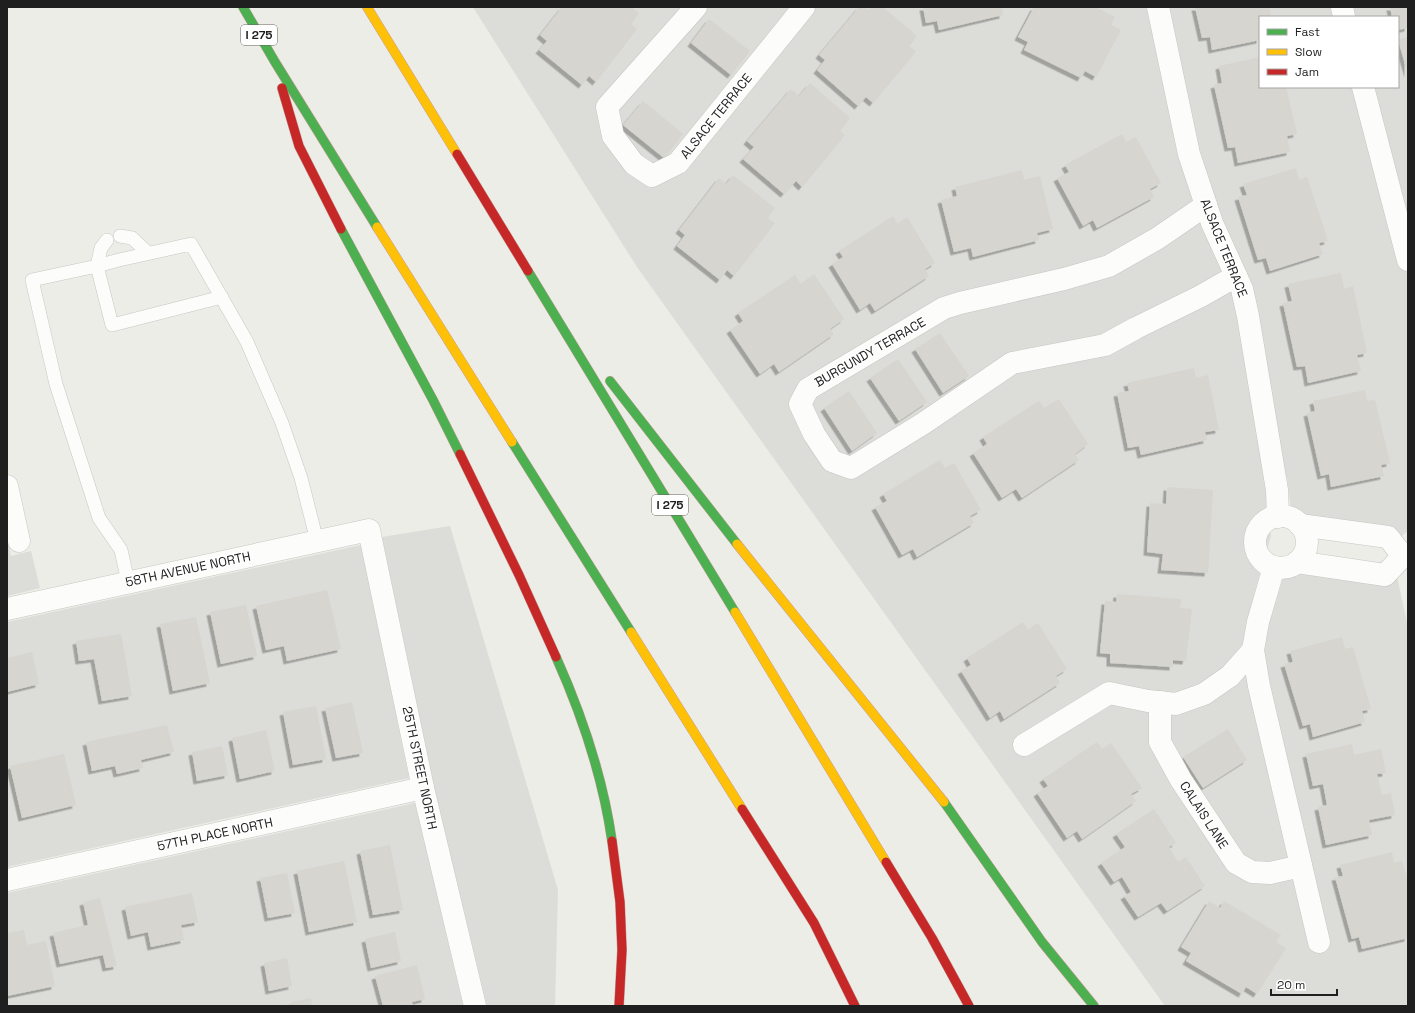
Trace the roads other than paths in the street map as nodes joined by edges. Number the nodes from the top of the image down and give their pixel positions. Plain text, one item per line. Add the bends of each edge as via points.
1 (243, 7) edge
2 (367, 7) edge
3 (696, 7) edge
4 (804, 7) edge
5 (1158, 7) edge
6 (275, 62) junction
7 (1363, 88) edge
8 (1206, 205) junction
9 (120, 236) dead end
10 (108, 240) dead end
11 (148, 253) junction
12 (1408, 260) edge
13 (96, 266) junction
14 (531, 276) junction
15 (1236, 276) junction
16 (222, 297) junction
17 (588, 352) dead end
18 (602, 371) dead end
19 (7, 486) edge
20 (1278, 517) junction
21 (1300, 525) junction
22 (369, 530) joint
23 (19, 541) dead end
24 (317, 541) junction
25 (1405, 555) edge
26 (1297, 562) junction
27 (1274, 567) junction
28 (128, 582) junction
29 (7, 609) edge
30 (1253, 650) junction
31 (1160, 702) junction
32 (1024, 745) dead end
33 (423, 788) junction
34 (1301, 866) junction
35 (7, 880) edge
36 (1319, 942) dead end
37 (475, 1006) edge
38 (619, 1006) edge
39 (855, 1006) edge
40 (969, 1006) edge
41 (1094, 1006) edge

1 - 6 highway, I 275
2 - 14 highway, I 275
3 - 4 street, ALSACE TERRACE via 607,107 614,136 634,164 652,176 678,163
5 - 8 street, ALSACE TERRACE via 1189,154
6 - 38 highway via 299,146 433,400 512,561 562,670 588,739 608,813 620,902 622,950
6 - 39 highway, I 275 via 809,916
7 - 12 street
8 - 15 street, ALSACE TERRACE
8 - 15 street, BURGUNDY TERRACE via 1158,238 1109,266 944,308 808,389 800,404 814,434 832,461 851,468 1012,363 1105,345
9 - 11 lane via 132,238
10 - 13 lane via 101,248
11 - 13 lane
11 - 16 lane via 191,244
13 - 16 lane via 112,325
13 - 28 lane via 32,280 56,384 99,518 121,550
14 - 17 highway
14 - 40 highway, I 275 via 932,938
15 - 20 street, ALSACE TERRACE via 1242,289 1248,316 1277,490
16 - 24 lane via 248,342 282,423 301,478
18 - 41 highway via 703,501 944,800 1042,942
19 - 23 street
20 - 21 street via 1286,517
20 - 27 street via 1262,524 1255,540 1259,557
21 - 25 street via 1388,536
21 - 26 street via 1307,540 1303,556
22 - 24 street, 58TH AVENUE NORTH
22 - 33 street, 25TH STREET NORTH
24 - 28 street, 58TH AVENUE NORTH
25 - 26 street via 1385,575
26 - 27 street via 1286,567
27 - 30 street via 1258,622
28 - 29 street, 58TH AVENUE NORTH
30 - 31 street via 1230,676 1204,694 1176,704
30 - 34 street
31 - 32 street via 1109,693
31 - 34 street, CALAIS LANE via 1160,742 1181,780 1236,863 1252,872 1270,873
33 - 35 street, 57TH PLACE NORTH
33 - 37 street, 25TH STREET NORTH
34 - 36 street

